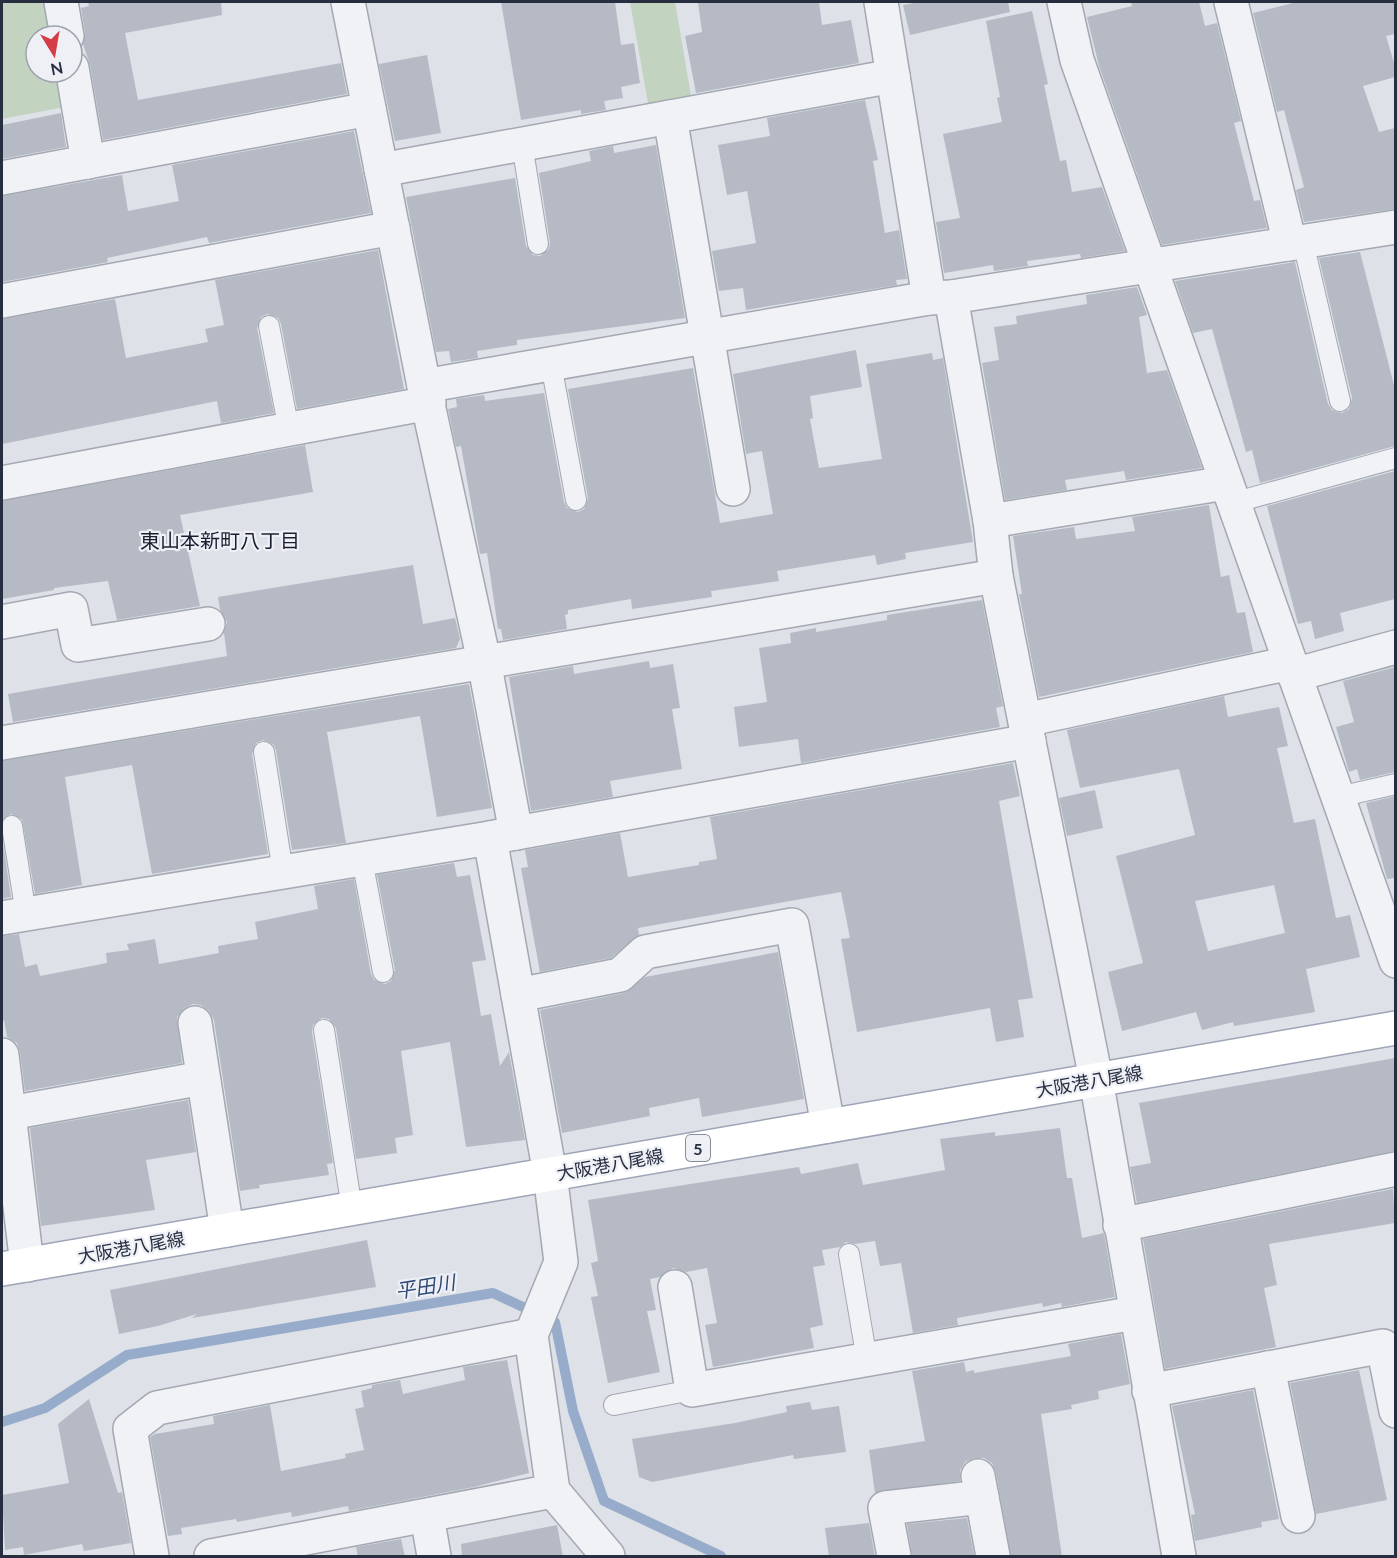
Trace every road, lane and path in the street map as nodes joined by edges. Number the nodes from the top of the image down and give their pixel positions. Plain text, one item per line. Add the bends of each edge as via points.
1 (61, 2) edge
2 (348, 2) edge
3 (881, 2) edge
4 (1064, 2) edge
5 (1231, 2) edge
6 (64, 24) edge
7 (893, 76) junction
8 (75, 84) edge
9 (369, 109) junction
10 (670, 117) junction
11 (522, 144) junction
12 (88, 162) junction
13 (381, 170) junction
14 (2, 178) edge
15 (1395, 227) edge
16 (393, 228) junction
17 (1297, 243) junction
18 (538, 244) dead end
19 (1149, 266) junction
20 (940, 298) junction
21 (2, 301) edge
22 (269, 326) dead end
23 (709, 336) junction
24 (551, 364) junction
25 (426, 394) junction
26 (1340, 401) dead end
27 (289, 430) junction
28 (1395, 458) edge
29 (2, 483) edge
30 (733, 489) dead end
31 (1230, 493) junction
32 (576, 500) dead end
33 (990, 521) junction
34 (996, 576) junction
35 (2, 622) edge
36 (208, 624) dead end
37 (1395, 647) edge
38 (484, 661) junction
39 (1292, 669) junction
40 (1027, 730) junction
41 (2, 743) edge
42 (264, 752) dead end
43 (1395, 784) edge
44 (1338, 797) junction
45 (12, 826) dead end
46 (503, 835) junction
47 (362, 859) junction
48 (283, 872) junction
49 (14, 916) edge
50 (1395, 961) edge
51 (383, 972) dead end
52 (518, 995) junction
53 (195, 1023) dead end
54 (1395, 1028) edge
55 (324, 1030) dead end
56 (2, 1055) edge
57 (203, 1078) junction
58 (1096, 1079) junction
59 (10, 1113) junction
60 (828, 1126) junction
61 (1395, 1169) edge
62 (550, 1174) junction
63 (352, 1209) junction
64 (1120, 1225) junction
65 (227, 1230) junction
66 (849, 1254) dead end
67 (14, 1267) edge
68 (675, 1287) dead end
69 (1134, 1313) junction
70 (536, 1322) junction
71 (1389, 1340) edge
72 (867, 1360) junction
73 (1268, 1368) junction
74 (692, 1390) junction
75 (1149, 1391) junction
76 (614, 1405) dead end
77 (1395, 1411) edge
78 (553, 1491) junction
79 (427, 1516) junction
80 (1298, 1516) dead end
81 (284, 1551) edge
82 (152, 1557) edge
83 (211, 1557) edge
84 (434, 1557) edge
85 (608, 1557) edge
86 (894, 1557) edge
87 (993, 1557) edge
88 (1179, 1557) edge

1 - 6 street
2 - 9 street
3 - 7 street
4 - 19 street via 1077,60
5 - 17 street
7 - 10 street
7 - 20 street
8 - 12 street
9 - 12 street
9 - 13 street
10 - 11 street
10 - 23 street
11 - 13 street
11 - 18 lane
12 - 14 street
13 - 16 street
15 - 17 street
16 - 21 street
16 - 25 street
17 - 19 street
17 - 26 lane
19 - 20 street
19 - 31 street
20 - 23 street
20 - 33 street
22 - 27 lane
23 - 24 street
23 - 30 street
24 - 25 street
24 - 32 lane
25 - 27 street
25 - 38 street
27 - 29 street
28 - 31 lane
31 - 33 street
31 - 39 street
33 - 34 street
34 - 38 street
34 - 40 street
35 - 36 street via 72,609 78,645
37 - 39 street
38 - 41 street
38 - 46 street
39 - 40 street
39 - 44 street
40 - 46 street
40 - 58 street
42 - 48 lane
43 - 44 lane
44 - 50 street
45 - 49 lane
46 - 47 street
46 - 52 street
47 - 48 street
47 - 51 lane
48 - 49 street
52 - 60 street via 620,975 645,952 792,925
52 - 62 street
53 - 57 street
54 - 58 main road, 大阪港八尾線 / 5
55 - 63 lane
56 - 59 street
57 - 59 street
57 - 65 street
58 - 60 main road, 大阪港八尾線 / 5
58 - 64 street
59 - 67 street
60 - 62 main road, 大阪港八尾線 / 5
61 - 64 street
62 - 63 main road, 大阪港八尾線 / 5
62 - 70 street via 561,1262
63 - 65 main road, 大阪港八尾線 / 5
64 - 69 street
65 - 67 main road, 大阪港八尾線 / 5
66 - 72 lane
68 - 74 street
69 - 72 street
69 - 75 street
70 - 78 street
70 - 82 street via 157,1408 130,1429
71 - 73 street
71 - 77 street
72 - 74 street
73 - 75 street
73 - 80 street
74 - 76 lane
75 - 88 street
78 - 79 street
78 - 85 street
79 - 81 street
79 - 84 street
81 - 83 street
86 - 87 street via 885,1508 980,1486

